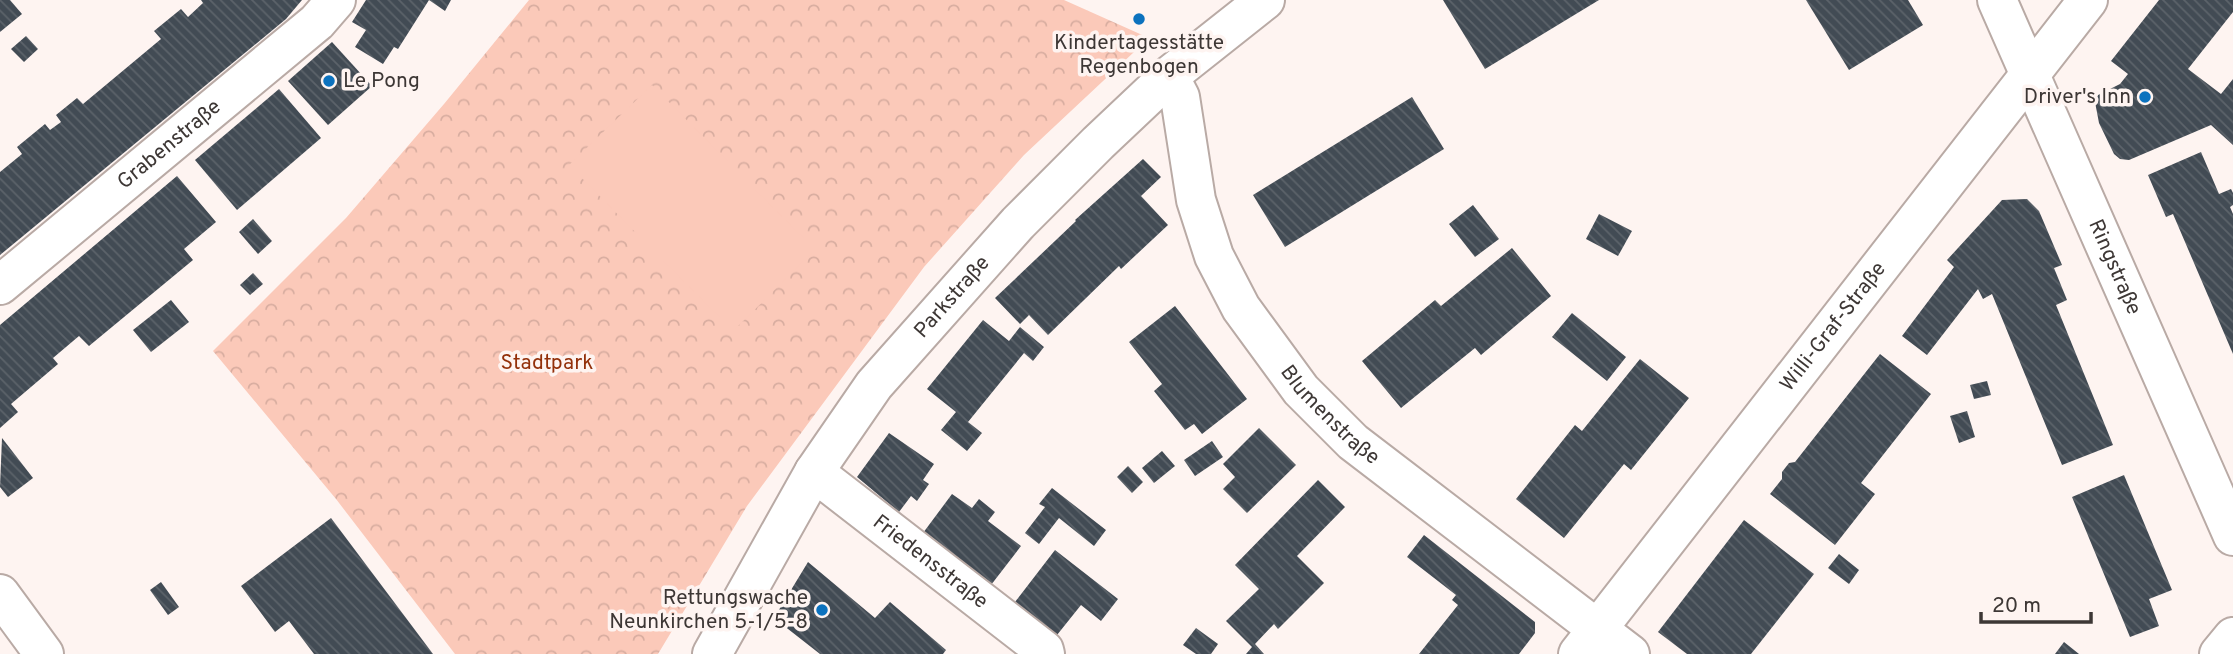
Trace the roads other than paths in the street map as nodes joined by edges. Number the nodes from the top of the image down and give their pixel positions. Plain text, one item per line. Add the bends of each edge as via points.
1 (336, 0) edge
2 (1265, 0) edge
3 (1997, 0) edge
4 (2088, 0) edge
5 (2029, 75) junction
6 (1169, 76) junction
7 (0, 285) edge
8 (814, 472) junction
9 (2233, 536) edge
10 (0, 594) edge
11 (2233, 637) edge
12 (1588, 642) edge
13 (44, 654) edge
14 (712, 654) edge
15 (1045, 654) edge
16 (1630, 654) edge
17 (2219, 654) edge

1 - 7 street, Grabenstraße via 317,22
2 - 6 street, Parkstraße
3 - 5 street, Ringstraße
4 - 5 street, Willi-Graf-Straße
5 - 9 street, Ringstraße
5 - 12 street, Willi-Graf-Straße
6 - 8 street, Parkstraße via 1018,223 934,315 874,385
6 - 12 street, Blumenstraße via 1180,97 1196,200 1214,256 1241,308 1301,390 1353,442
8 - 14 street, Parkstraße
8 - 15 street, Friedensstraße
10 - 13 street
11 - 17 street
12 - 16 street, Blumenstraße

